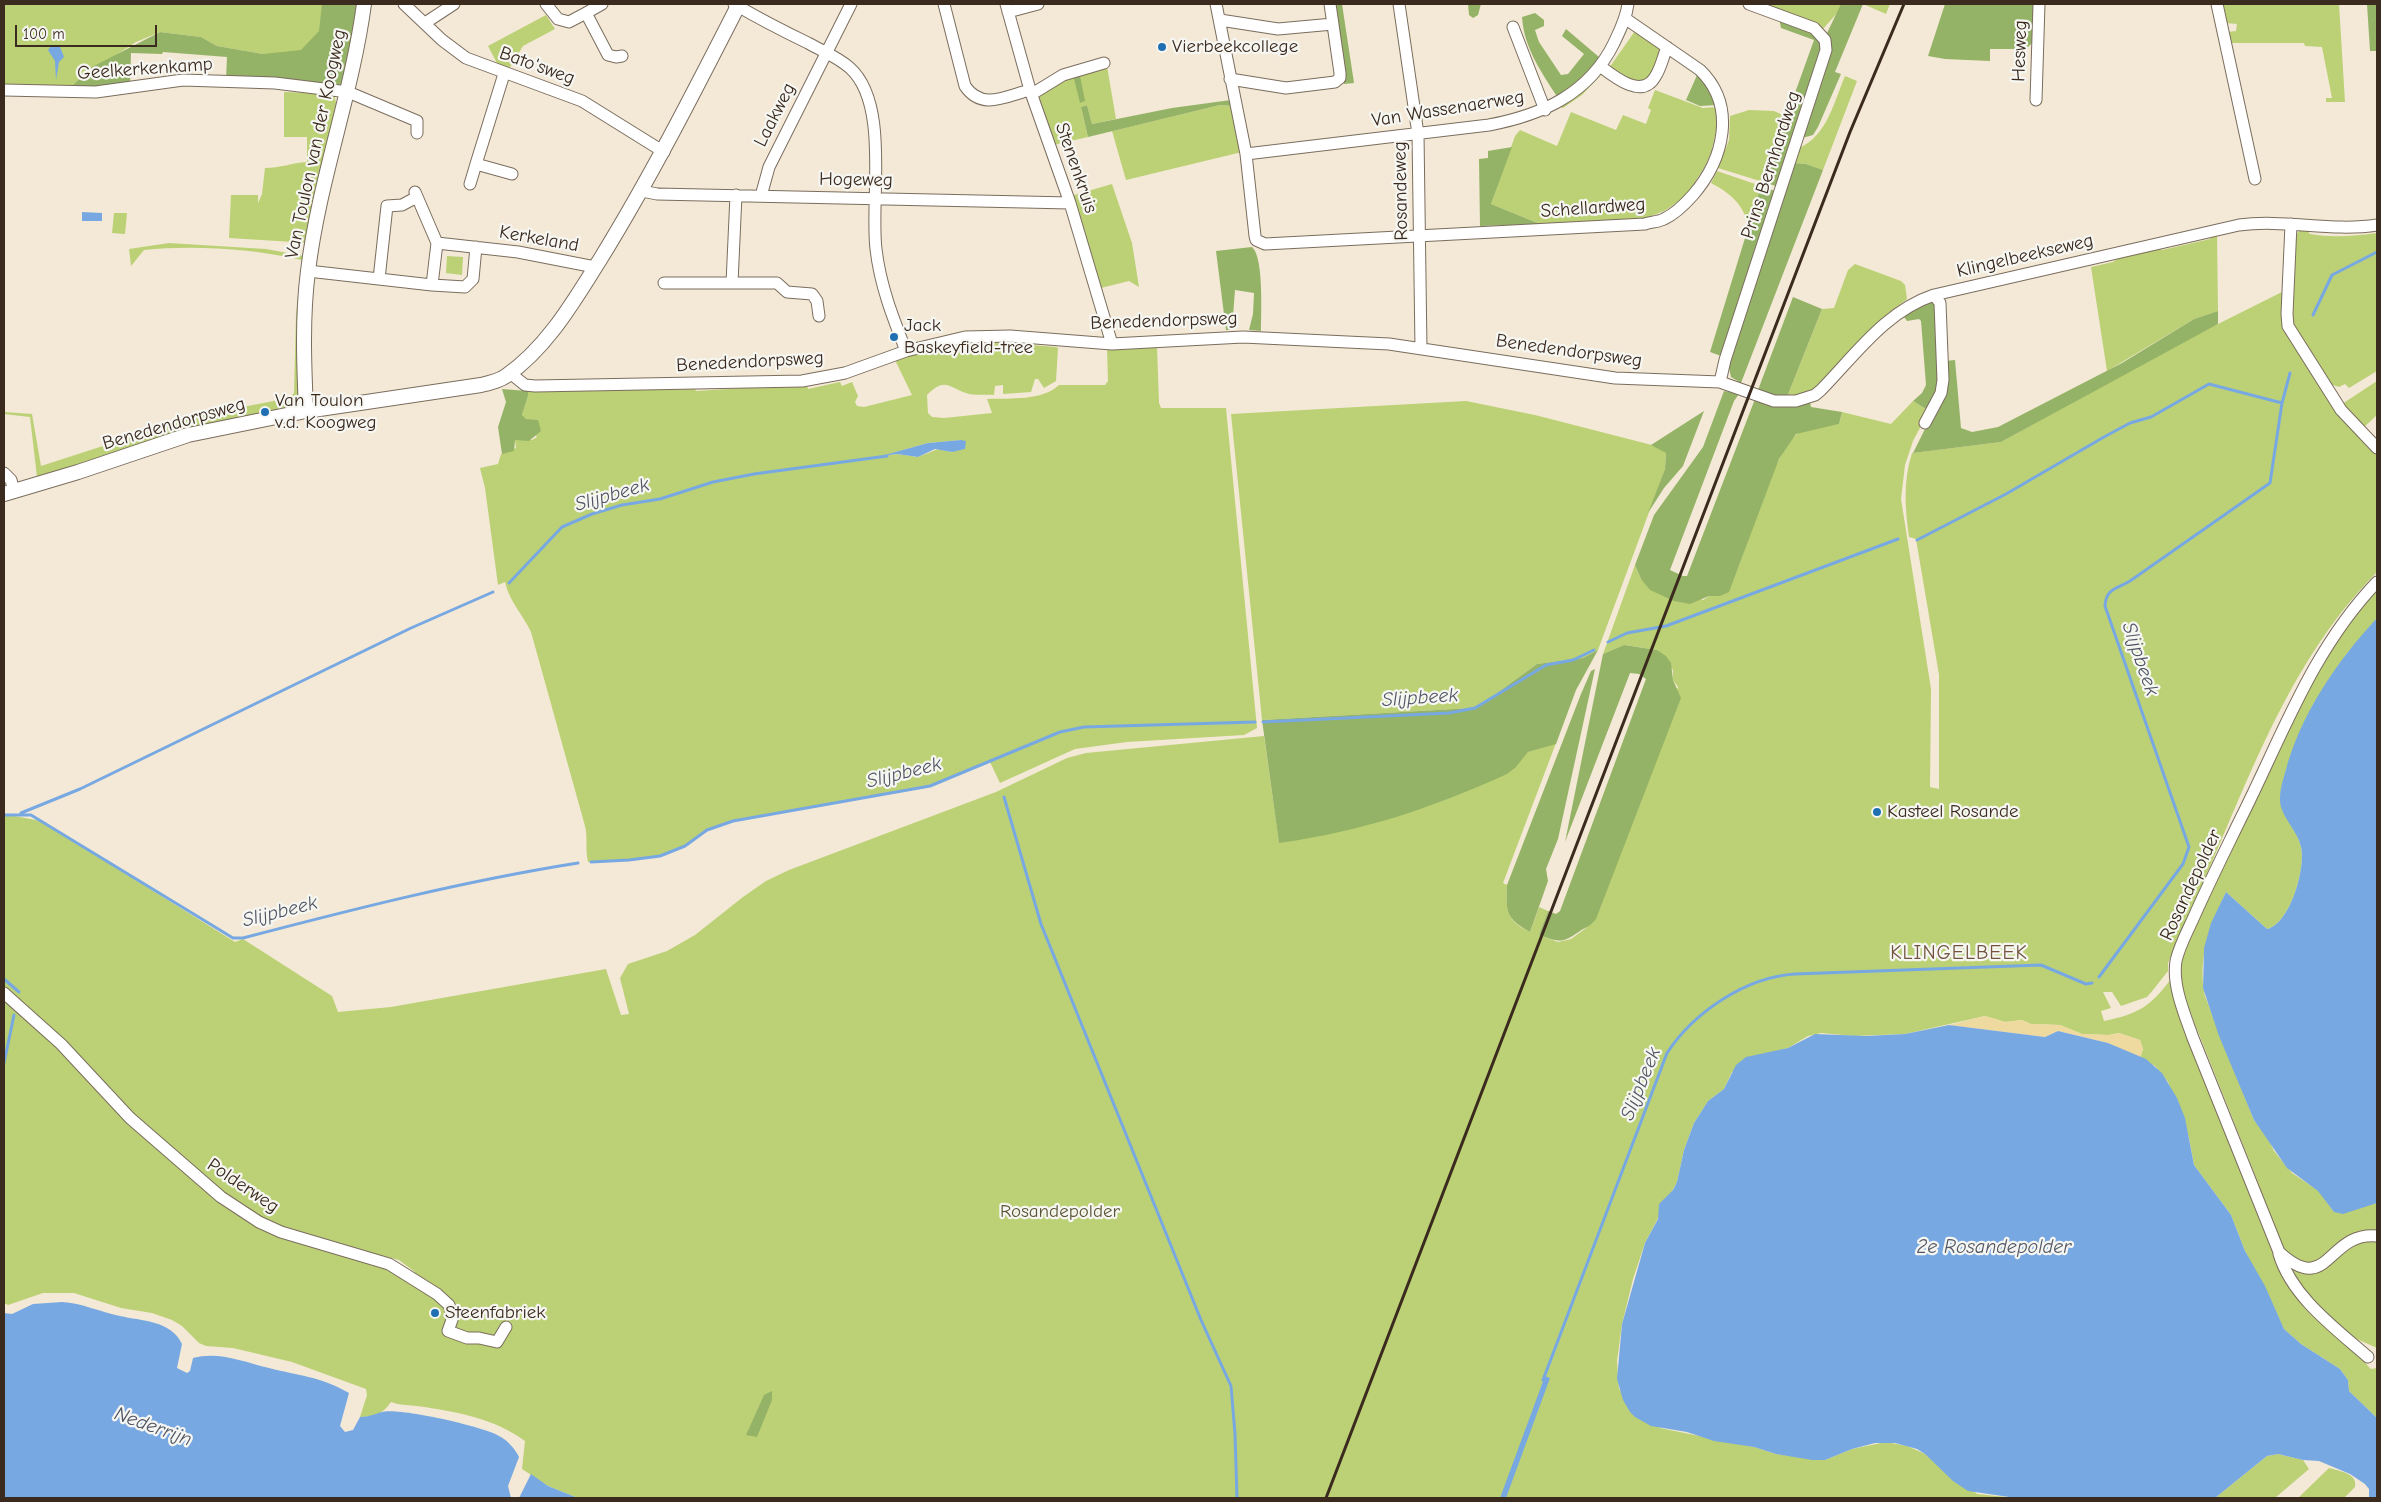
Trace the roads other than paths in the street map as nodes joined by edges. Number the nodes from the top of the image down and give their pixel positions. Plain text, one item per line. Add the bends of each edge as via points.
1 (364, 4) edge
2 (404, 4) edge
3 (454, 4) edge
4 (546, 4) edge
5 (602, 4) edge
6 (852, 4) edge
7 (944, 4) edge
8 (1038, 4) edge
9 (1216, 4) edge
10 (1330, 4) edge
11 (1399, 4) edge
12 (1628, 4) edge
13 (1749, 4) edge
14 (2040, 4) edge
15 (2217, 4) edge
16 (737, 5) edge
17 (1007, 8) edge
18 (586, 13) junction
19 (1626, 18) junction
20 (1220, 20) junction
21 (425, 23) junction
22 (1334, 24) junction
23 (1513, 28) dead end
24 (1667, 47) junction
25 (826, 53) junction
26 (622, 56) dead end
27 (1104, 63) dead end
28 (1600, 66) junction
29 (504, 74) junction
30 (1230, 79) junction
31 (4, 90) edge
32 (348, 92) junction
33 (1031, 92) junction
34 (2036, 100) dead end
35 (1545, 110) junction
36 (416, 134) dead end
37 (1418, 134) junction
38 (664, 152) junction
39 (1246, 154) junction
40 (476, 164) junction
41 (512, 174) dead end
42 (2255, 179) dead end
43 (470, 184) dead end
44 (642, 191) junction
45 (736, 195) junction
46 (761, 196) junction
47 (876, 198) junction
48 (1070, 202) junction
49 (2291, 224) junction
50 (2377, 226) edge
51 (1420, 235) junction
52 (437, 243) junction
53 (476, 247) junction
54 (595, 267) junction
55 (308, 270) junction
56 (379, 279) junction
57 (664, 283) dead end
58 (732, 283) junction
59 (432, 285) junction
60 (1934, 295) junction
61 (819, 316) dead end
62 (1112, 344) junction
63 (1421, 348) junction
64 (906, 351) junction
65 (510, 373) junction
66 (1720, 382) junction
67 (306, 411) junction
68 (1925, 423) dead end
69 (2377, 448) edge
70 (4, 473) edge
71 (9, 492) edge
72 (2377, 582) edge
73 (4, 993) edge
74 (2377, 1236) edge
75 (2278, 1252) junction
76 (506, 1327) dead end
77 (2368, 1357) dead end

1 - 32 street, Van Toulon van der Koogweg
2 - 21 street, Bato'sweg
3 - 21 street
4 - 18 street via 558,18 569,22
5 - 18 street
6 - 25 street, Laakweg
7 - 33 street via 965,86 970,93 990,100
8 - 17 street
9 - 20 street
10 - 22 street
11 - 37 street, Rosandeweg
12 - 19 street, Van Wassenaerweg
13 - 66 street, Prins Bernhardweg via 1814,28 1826,40 1826,50
14 - 34 street, Hesweg
15 - 42 street
16 - 25 street
16 - 38 street
17 - 33 street, Stenenkruis
18 - 26 street via 608,55
19 - 24 street, Schellardweg
19 - 28 street, Van Wassenaerweg
20 - 22 street via 1278,29
20 - 30 street
21 - 29 street, Bato'sweg via 466,58
22 - 30 street via 1340,73 1335,82 1286,88
23 - 35 street
24 - 28 street via 1655,78 1645,84 1626,84
24 - 51 street, Schellardweg via 1709,79 1723,110 1722,134 1713,167 1683,206 1664,219 1645,224
25 - 46 street, Laakweg via 769,167
25 - 47 street via 852,70 866,93 875,149
27 - 33 street via 1062,75
28 - 35 street, Van Wassenaerweg via 1584,84
29 - 38 street, Bato'sweg via 582,101
29 - 40 street
30 - 39 street
31 - 32 street, Geelkerkenkamp via 90,93 184,80 275,83
32 - 36 street, Geelkerkenkamp via 417,121
32 - 55 street, Van Toulon van der Koogweg via 323,189
33 - 48 street, Stenenkruis
35 - 37 street, Van Wassenaerweg via 1517,120
37 - 39 street, Van Wassenaerweg
37 - 51 street, Rosandeweg
38 - 44 street
39 - 51 street, Schellardweg via 1256,240 1265,244
40 - 41 street
40 - 43 street
44 - 45 street, Hogeweg
44 - 54 street
45 - 46 street, Hogeweg
45 - 58 street
46 - 47 street, Hogeweg
47 - 48 street, Hogeweg
47 - 64 street via 878,266
48 - 62 street, Stenenkruis
49 - 50 street, Klingelbeekseweg via 2340,228
49 - 60 street, Klingelbeekseweg via 2253,223 2226,227
49 - 69 street via 2288,326 2337,403
51 - 63 street, Rosandeweg
52 - 53 street, Kerkeland
52 - 56 street via 416,195 402,205 387,206
52 - 59 street
53 - 54 street, Kerkeland
53 - 59 street, Kerkeland via 470,284 459,287
54 - 65 street via 562,318
55 - 56 street, Kerkeland
55 - 67 street, Van Toulon van der Koogweg via 304,360
56 - 59 street, Kerkeland
57 - 58 street
58 - 61 street via 777,283 787,292 812,294 817,301
60 - 66 street, Klingelbeekseweg via 1895,313 1822,390 1808,398 1774,401
60 - 68 street via 1940,303 1943,380
62 - 63 street, Benedendorpsweg via 1243,337 1356,341
62 - 64 street, Benedendorpsweg via 985,336
63 - 66 street, Benedendorpsweg via 1615,378
64 - 65 street, Benedendorpsweg via 845,373 802,381 534,386 525,385
65 - 67 street, Benedendorpsweg via 481,385
67 - 71 street, Benedendorpsweg via 188,436
70 - 71 street via 11,480
72 - 75 street, Rosandepolder via 2342,625 2307,678 2212,876 2176,961 2185,1015
73 - 76 street, Polderweg via 61,1044 130,1118 228,1202 281,1232 389,1264 449,1305 453,1317 448,1331 467,1338 497,1342
74 - 75 street via 2353,1238 2319,1267 2310,1270 2294,1266
75 - 77 street, Rosandepolder via 2283,1267 2311,1304

